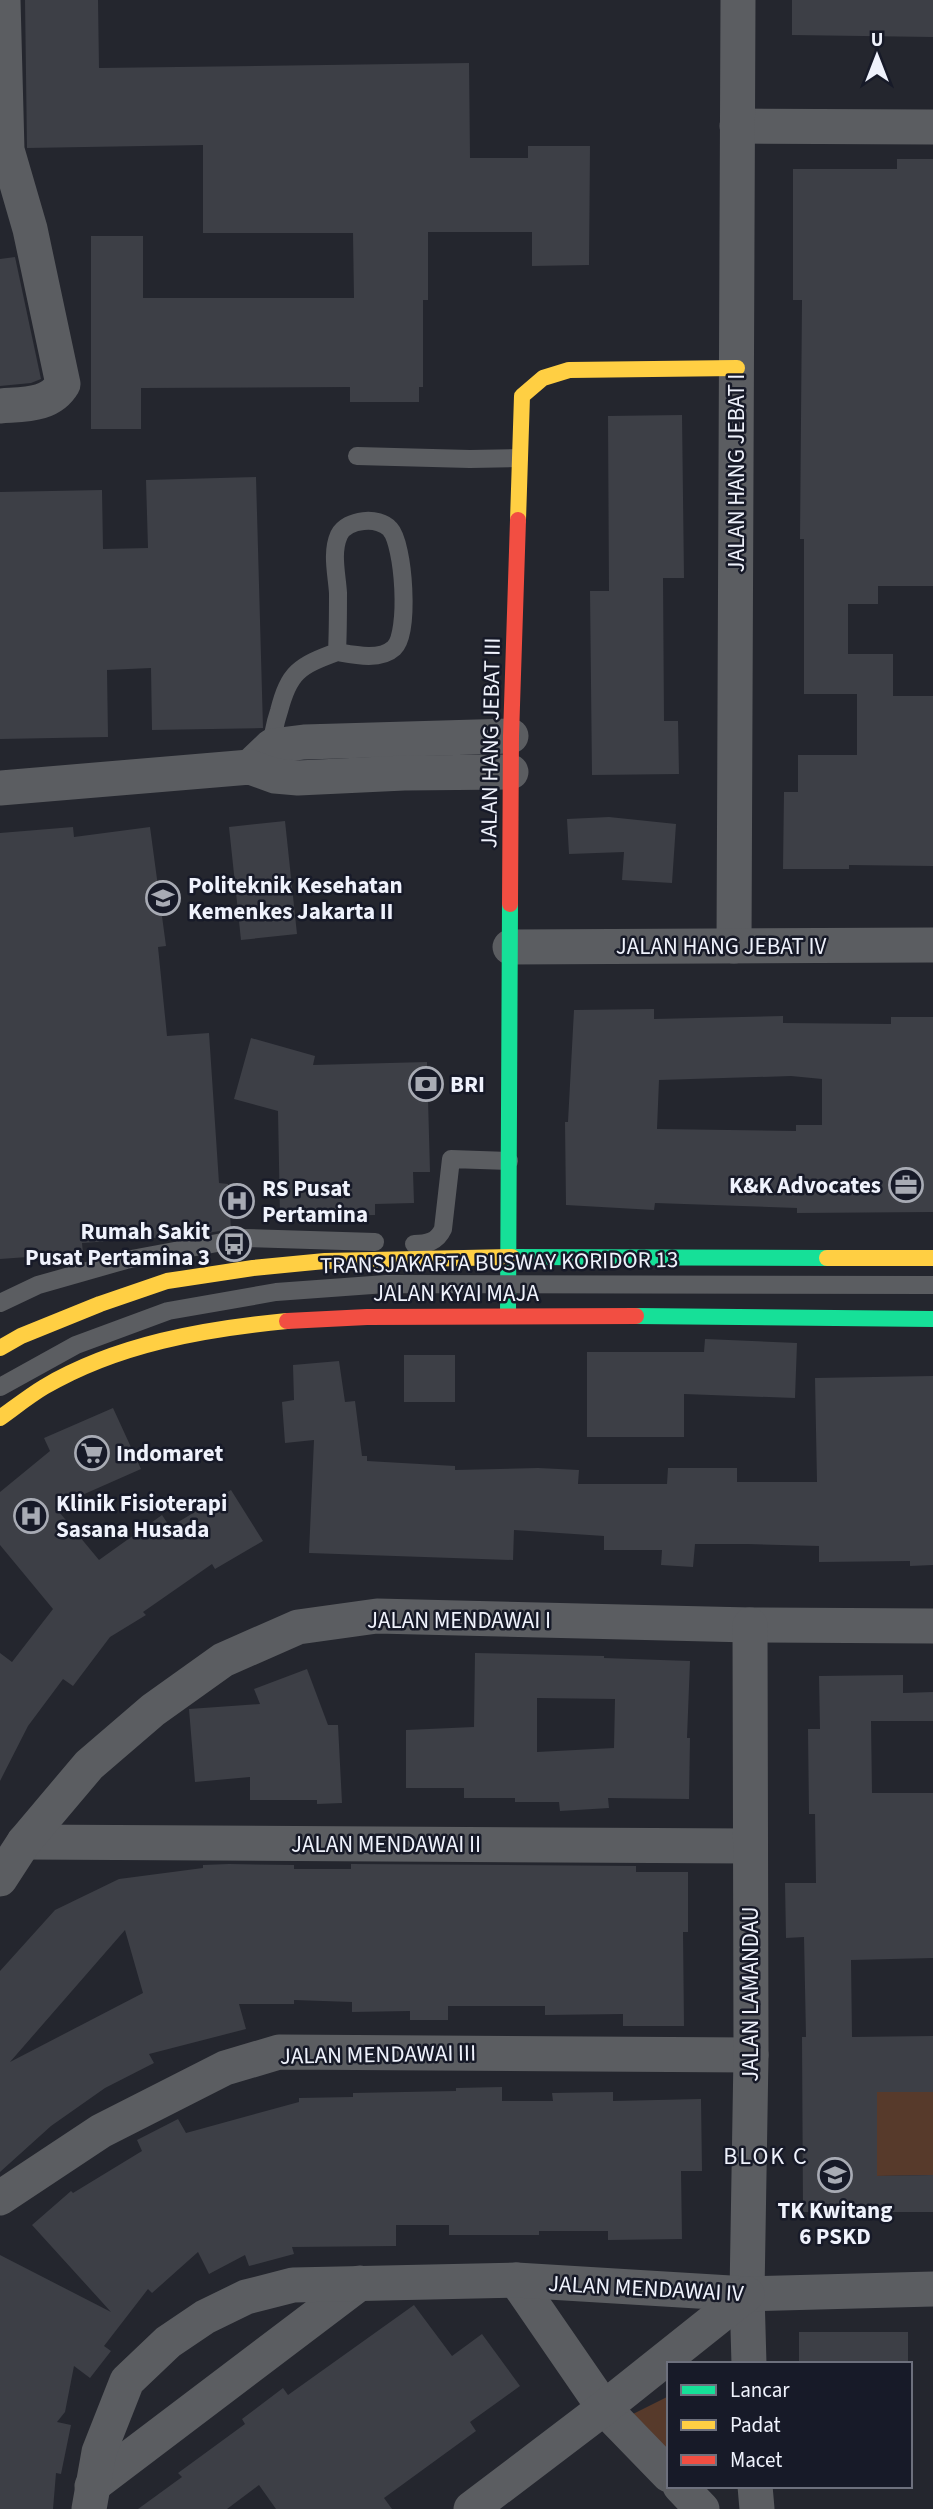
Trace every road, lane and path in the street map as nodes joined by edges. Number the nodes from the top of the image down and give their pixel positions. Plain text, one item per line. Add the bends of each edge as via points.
1 (3, 0) edge
2 (738, 0) edge
3 (737, 126) junction
4 (933, 127) edge
5 (737, 368) junction
6 (0, 407) edge
7 (357, 456) dead end
8 (519, 458) junction
9 (337, 652) junction
10 (512, 736) junction
11 (266, 763) junction
12 (511, 772) junction
13 (0, 788) edge
14 (933, 945) edge
15 (734, 946) junction
16 (509, 947) junction
17 (509, 1161) junction
18 (508, 1257) junction
19 (933, 1258) edge
20 (933, 1285) edge
21 (0, 1303) edge
22 (508, 1315) junction
23 (933, 1319) edge
24 (2, 1328) edge
25 (21, 1336) junction
26 (0, 1348) edge
27 (54, 1381) junction
28 (0, 1387) edge
29 (0, 1418) edge
30 (750, 1625) junction
31 (933, 1626) edge
32 (24, 1842) junction
33 (749, 1846) junction
34 (0, 1879) edge
35 (751, 2056) junction
36 (0, 2198) edge
37 (516, 2280) junction
38 (360, 2283) junction
39 (933, 2289) edge
40 (747, 2294) junction
41 (749, 2362) edge
42 (604, 2408) junction
43 (667, 2473) edge
44 (682, 2488) edge
45 (755, 2488) edge
46 (90, 2498) edge
47 (471, 2509) edge
48 (702, 2509) edge
49 (757, 2509) edge

1 - 6 street via 7,150 30,229 63,384 44,401
2 - 3 street, JALAN HANG JEBAT I
3 - 4 street
3 - 5 street, JALAN HANG JEBAT I
5 - 8 main road, JALAN HANG JEBAT III via 595,368 548,374 522,396
5 - 15 street, JALAN HANG JEBAT I
7 - 8 lane
8 - 10 main road, JALAN HANG JEBAT III
9 - 9 lane via 378,655 394,649 400,637 399,558 395,537 382,523 364,520 339,535 335,553
9 - 11 lane via 304,667 287,683
10 - 11 street via 304,742
10 - 12 main road, JALAN HANG JEBAT III
11 - 12 street via 298,778
11 - 13 street
12 - 16 main road, JALAN HANG JEBAT III
14 - 15 street, JALAN HANG JEBAT IV
15 - 16 street, JALAN HANG JEBAT IV
16 - 17 main road, JALAN HANG JEBAT III
17 - 18 main road, JALAN HANG JEBAT III
17 - 21 lane via 452,1159 445,1220 434,1241 244,1238 126,1260 38,1285
18 - 19 main road, JALAN KYAI MAJA
18 - 22 main road, JALAN HANG JEBAT III
18 - 25 main road, JALAN KYAI MAJA via 325,1261 167,1281
20 - 28 lane, TRANSJAKARTA BUSWAY KORIDOR 13, bridge via 386,1284 276,1292 167,1311 76,1345
22 - 23 main road, JALAN KYAI MAJA
22 - 27 main road, JALAN KYAI MAJA via 331,1317 256,1324 173,1337 99,1360
24 - 25 lane
25 - 26 main road, JALAN KYAI MAJA
25 - 27 lane
27 - 29 main road, JALAN KYAI MAJA
30 - 31 street, JALAN MENDAWAI I
30 - 32 street, JALAN MENDAWAI I via 377,1616 298,1627 223,1660 153,1710 89,1765
30 - 33 street, JALAN LAMANDAU
32 - 33 street, JALAN MENDAWAI II
32 - 34 street, JALAN MENDAWAI I
33 - 35 street, JALAN LAMANDAU
35 - 36 street, JALAN MENDAWAI III via 279,2052 225,2068 101,2131
35 - 40 street, JALAN LAMANDAU
37 - 38 street, JALAN MENDAWAI IV
37 - 40 street, JALAN MENDAWAI IV
37 - 42 street
38 - 46 street, JALAN MENDAWAI IV
38 - 46 street, JALAN MENDAWAI IV via 293,2285 246,2297 167,2342 127,2381 99,2452
39 - 40 street, JALAN MENDAWAI IV
40 - 41 street, JALAN LAMANDAU
40 - 42 street
42 - 43 street
42 - 47 street
44 - 48 street
45 - 49 street

